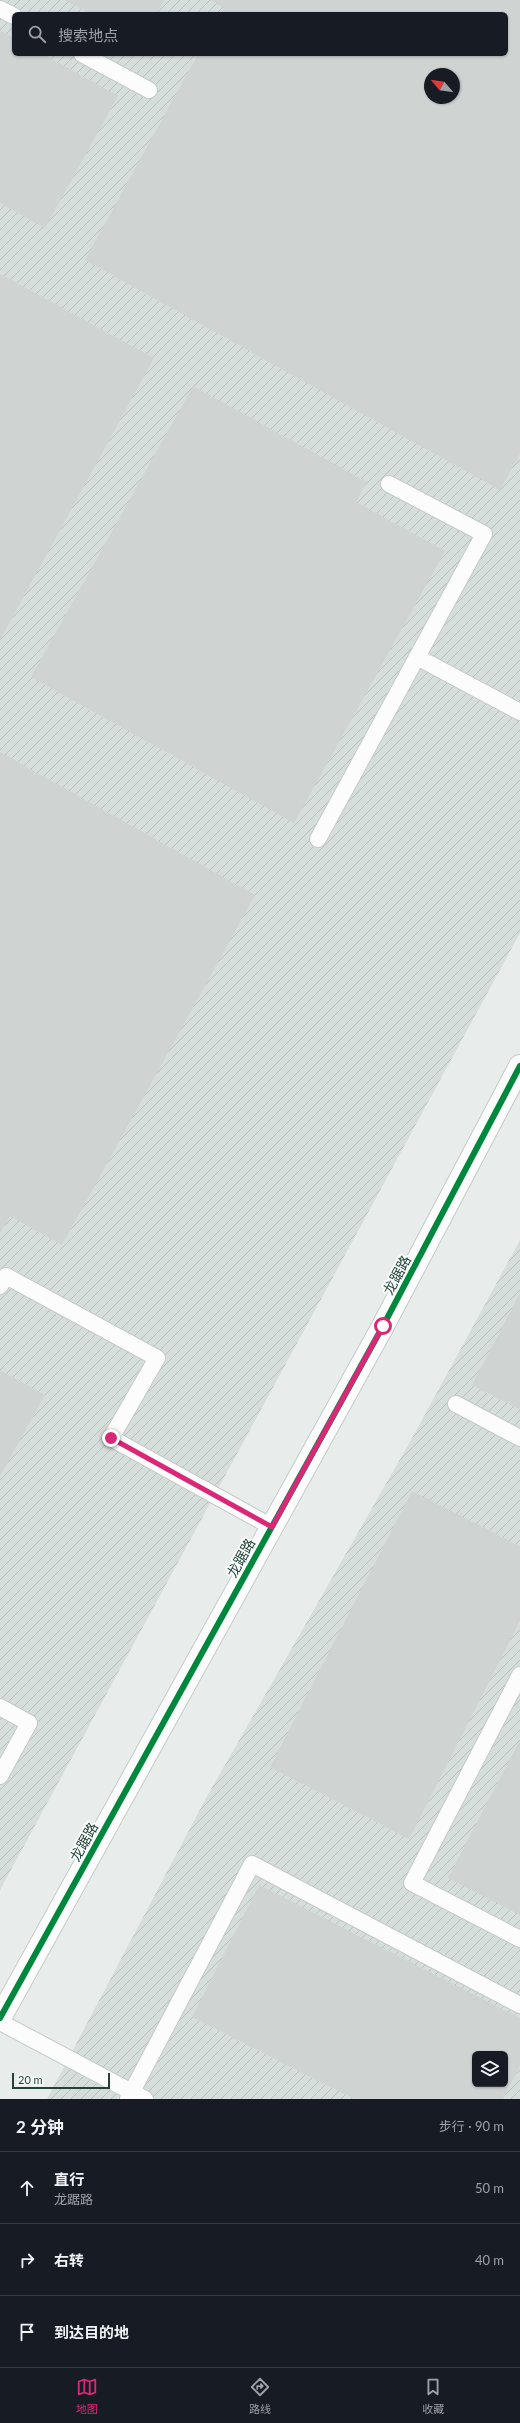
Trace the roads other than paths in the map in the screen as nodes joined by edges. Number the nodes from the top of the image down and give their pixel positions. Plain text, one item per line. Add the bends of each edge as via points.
1 (0, 8) edge
2 (12, 15) edge
3 (86, 56) edge
4 (149, 90) dead end
5 (389, 484) dead end
6 (417, 658) junction
7 (520, 712) edge
8 (318, 839) dead end
9 (520, 1066) edge
10 (0, 1286) edge
11 (456, 1404) dead end
12 (520, 1438) edge
13 (272, 1527) junction
14 (520, 1675) edge
15 (0, 1707) edge
16 (0, 1776) edge
17 (520, 1939) edge
18 (520, 2005) edge
19 (0, 2018) edge
20 (0, 2022) edge
21 (135, 2097) edge

1 - 2 lane
3 - 4 lane
5 - 6 lane via 484,534
6 - 7 lane
6 - 8 lane
9 - 13 street, 龙踞路 via 383,1326
10 - 13 lane via 6,1276 156,1358 111,1438
11 - 12 lane
13 - 19 street, 龙踞路
14 - 17 lane via 412,1883
15 - 16 lane via 29,1723
18 - 21 lane via 252,1864
20 - 21 lane

